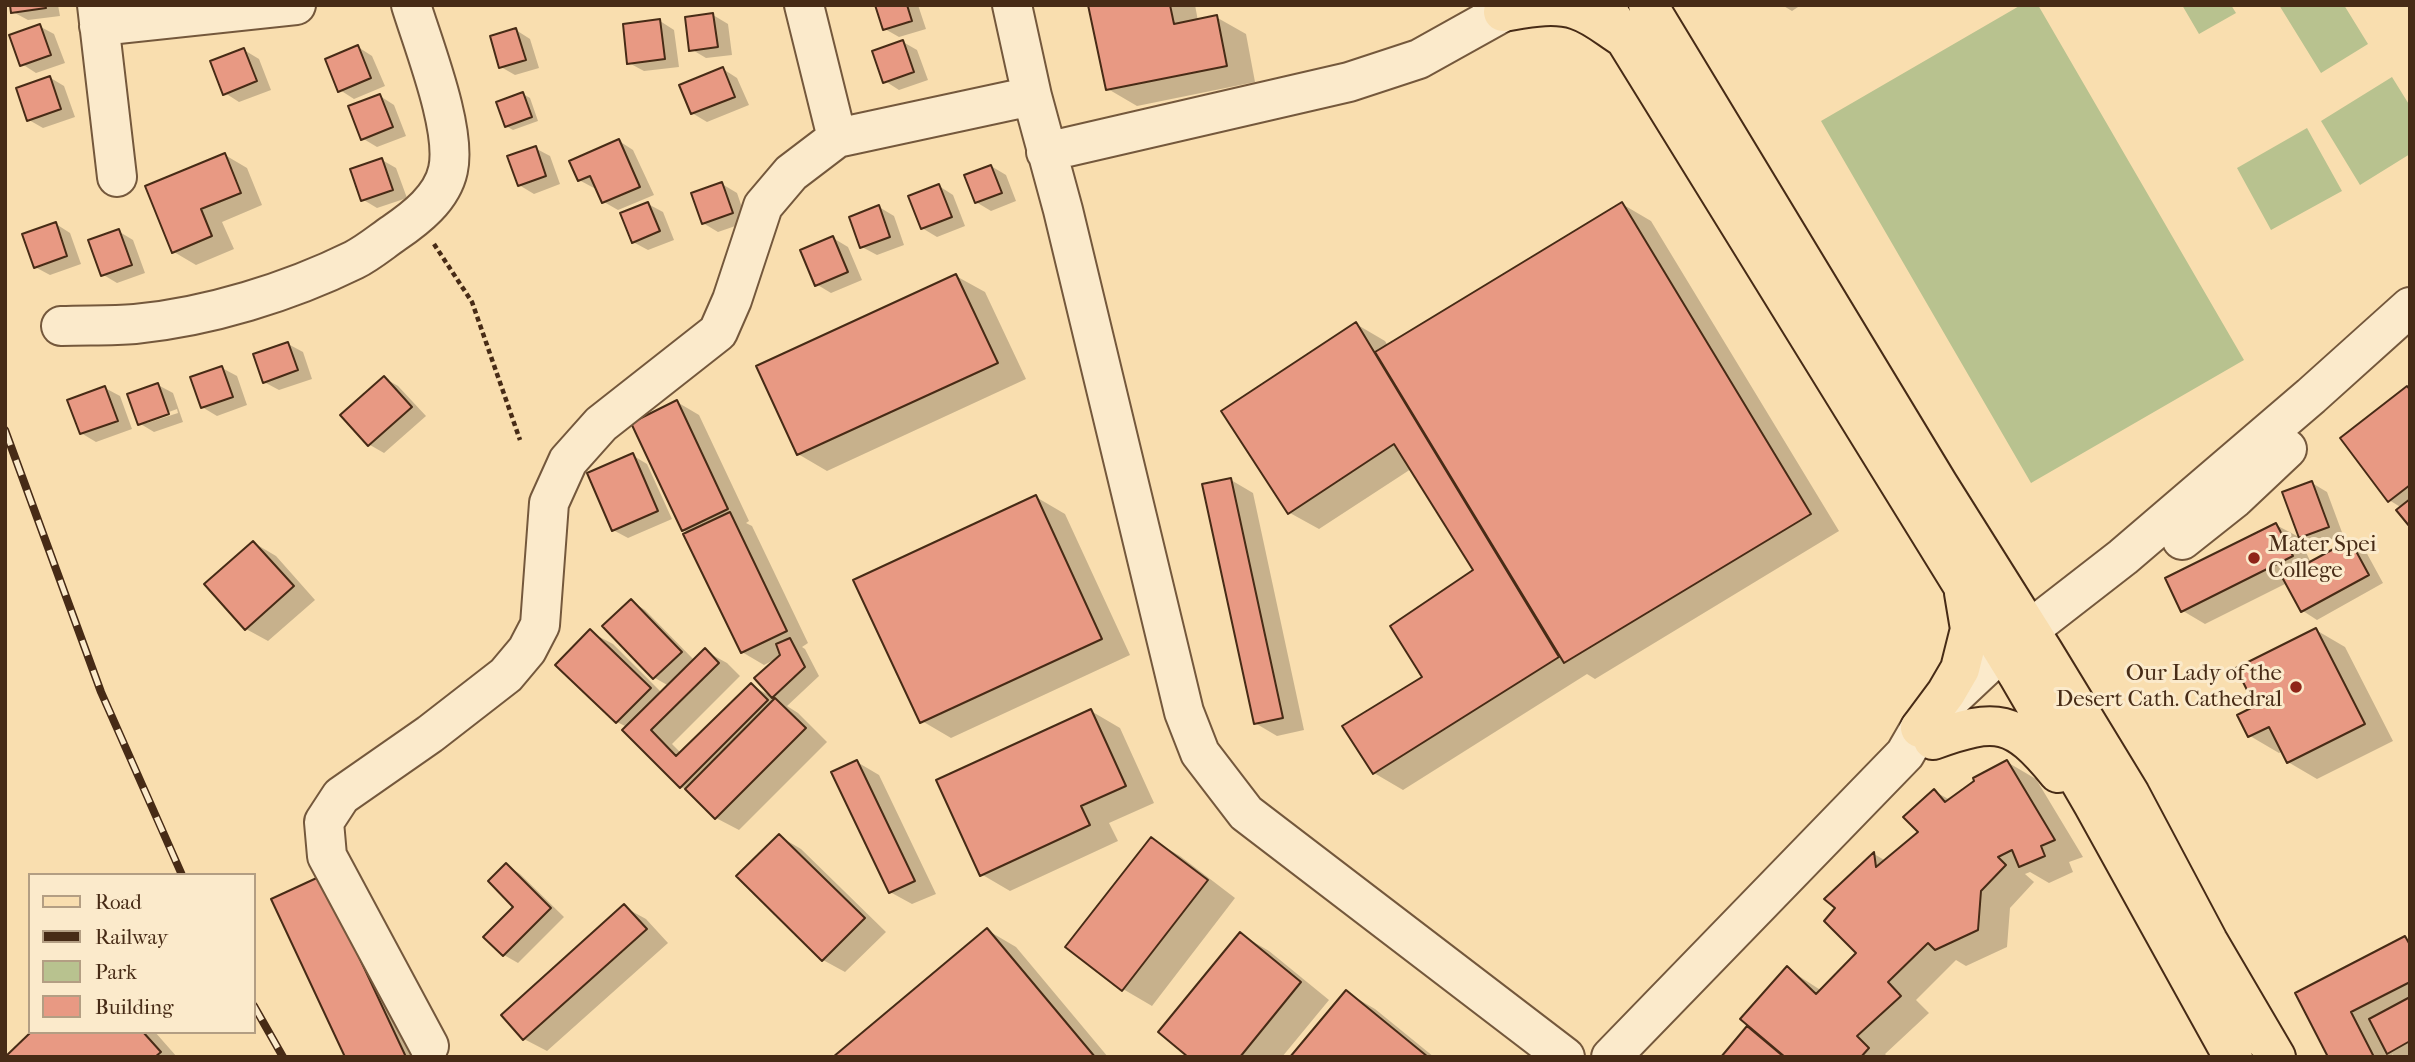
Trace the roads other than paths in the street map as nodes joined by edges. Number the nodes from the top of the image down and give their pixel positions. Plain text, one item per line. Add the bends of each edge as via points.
1 (296, 5) edge
2 (411, 5) edge
3 (804, 5) edge
4 (1012, 5) edge
5 (1604, 5) edge
6 (1648, 5) edge
7 (1510, 7) edge
8 (98, 16) edge
9 (1623, 37) junction
10 (1032, 96) junction
11 (837, 138) junction
12 (1046, 152) junction
13 (117, 177) dead end
14 (2410, 307) edge
15 (61, 326) dead end
16 (2410, 337) edge
17 (1963, 590) junction
18 (2023, 651) junction
19 (1920, 741) junction
20 (2130, 794) junction
21 (2095, 808) junction
22 (429, 1046) dead end
23 (1565, 1057) edge
24 (1611, 1057) edge
25 (2233, 1057) edge
26 (2276, 1057) edge

1 - 8 street
2 - 15 street via 451,149 448,173 438,194 416,218 356,259 277,292 205,313 147,322
3 - 11 street
4 - 10 street
5 - 9 main road
6 - 18 main road via 1938,484
7 - 9 main road via 1577,10
7 - 12 street via 1419,60 1349,82
8 - 13 street
9 - 17 main road
10 - 11 street
10 - 12 street
11 - 22 street via 791,173 763,206 718,332 601,424 568,461 548,503 540,625 527,650 506,675 341,796 324,822 327,856
12 - 23 street via 1184,712 1200,753 1246,813
14 - 18 street via 2123,557
16 - 18 street via 2235,498
17 - 18 main road
17 - 19 main road via 1970,629 1960,669
18 - 19 street
18 - 20 main road
18 - 21 main road
19 - 21 main road via 1981,725 2019,732 2069,787
19 - 24 street
20 - 21 main road
20 - 26 main road
21 - 25 main road

